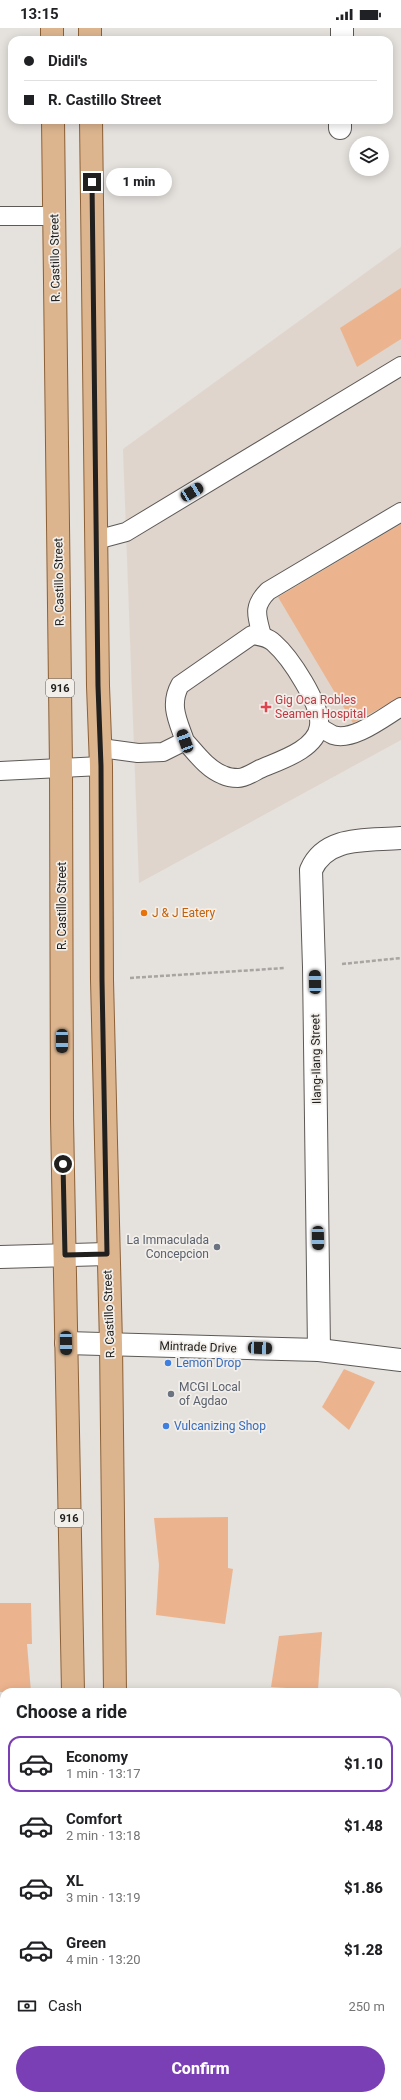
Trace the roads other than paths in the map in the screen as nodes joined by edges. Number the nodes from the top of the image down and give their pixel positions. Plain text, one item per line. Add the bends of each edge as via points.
1 (53, 124) edge
2 (91, 124) edge
3 (0, 216) edge
4 (55, 216) junction
5 (401, 366) edge
6 (401, 512) edge
7 (96, 540) junction
8 (262, 636) junction
9 (401, 707) edge
10 (320, 727) junction
11 (185, 741) junction
12 (101, 757) junction
13 (61, 768) junction
14 (0, 771) edge
15 (401, 838) edge
16 (107, 1254) junction
17 (65, 1255) junction
18 (0, 1257) edge
19 (66, 1343) junction
20 (111, 1344) junction
21 (319, 1350) junction
22 (401, 1360) edge
23 (73, 1688) edge
24 (115, 1688) edge

1 - 4 main road, R. Castillo Street / 916
2 - 7 main road, R. Castillo Street
3 - 4 lane
4 - 13 main road, R. Castillo Street / 916
5 - 7 lane via 126,532
6 - 8 lane via 260,598 256,612
7 - 12 main road, R. Castillo Street
8 - 10 lane via 274,642 284,653 314,698
8 - 11 lane via 252,635 244,639 180,685 175,694 174,709
9 - 10 lane via 353,735 333,735
10 - 11 lane via 315,737 296,754 239,778 223,775 209,768
11 - 12 lane via 163,752
12 - 13 lane
12 - 16 main road, R. Castillo Street
13 - 14 lane
13 - 17 main road, R. Castillo Street / 916
15 - 21 street, Ilang-Ilang Street via 339,843 325,850 316,859 311,870
16 - 17 street
16 - 20 main road, R. Castillo Street
17 - 18 street
17 - 19 main road, R. Castillo Street / 916
19 - 20 street, Mintrade Drive
19 - 23 main road, R. Castillo Street / 916
20 - 21 street, Mintrade Drive
20 - 24 main road, R. Castillo Street
21 - 22 street, Mintrade Drive

